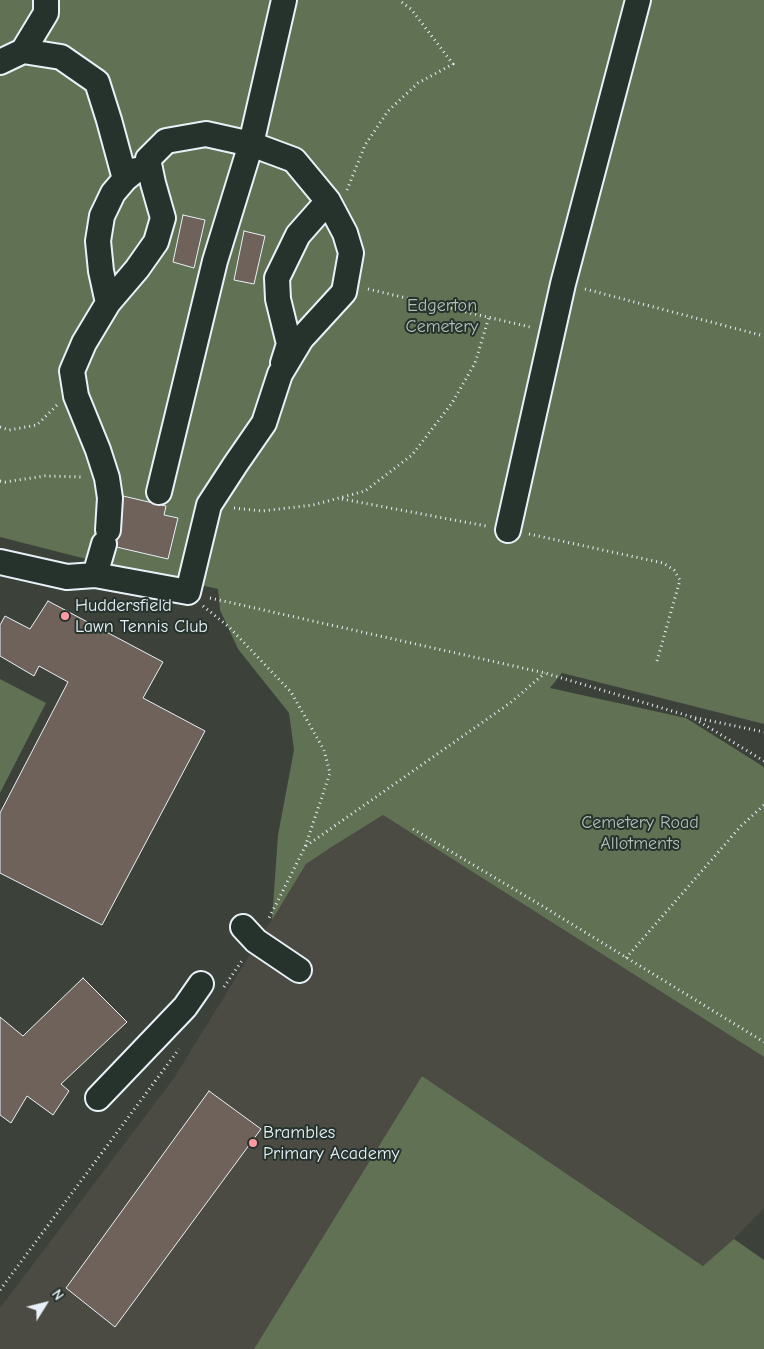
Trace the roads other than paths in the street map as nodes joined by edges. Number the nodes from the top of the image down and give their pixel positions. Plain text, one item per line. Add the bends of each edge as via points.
1 (46, 0) edge
2 (284, 0) edge
3 (638, 0) edge
4 (23, 51) junction
5 (0, 62) edge
6 (251, 144) junction
7 (148, 159) junction
8 (124, 179) junction
9 (333, 209) junction
10 (108, 303) junction
11 (280, 374) junction
12 (159, 492) dead end
13 (508, 530) road end
14 (0, 562) edge
15 (95, 575) junction
16 (250, 934) road end
17 (299, 970) dead end
18 (212, 985) road end
19 (98, 1098) dead end

1 - 4 street via 46,13
2 - 6 street
3 - 13 street via 563,284
4 - 5 street
4 - 8 street via 61,57 97,82
6 - 7 street via 206,134 166,141
6 - 9 street via 294,160
6 - 12 street via 215,261
7 - 8 street
7 - 10 street via 163,218 156,242
8 - 10 street via 102,216 98,240
9 - 11 street via 298,235 278,278 278,299 289,344
9 - 11 street via 351,253 344,292 301,339
10 - 15 street via 72,371 76,396 98,450 110,498 106,537
11 - 15 street via 264,423 209,505 188,592
14 - 15 street via 67,577
16 - 17 street
18 - 19 street via 185,1006

